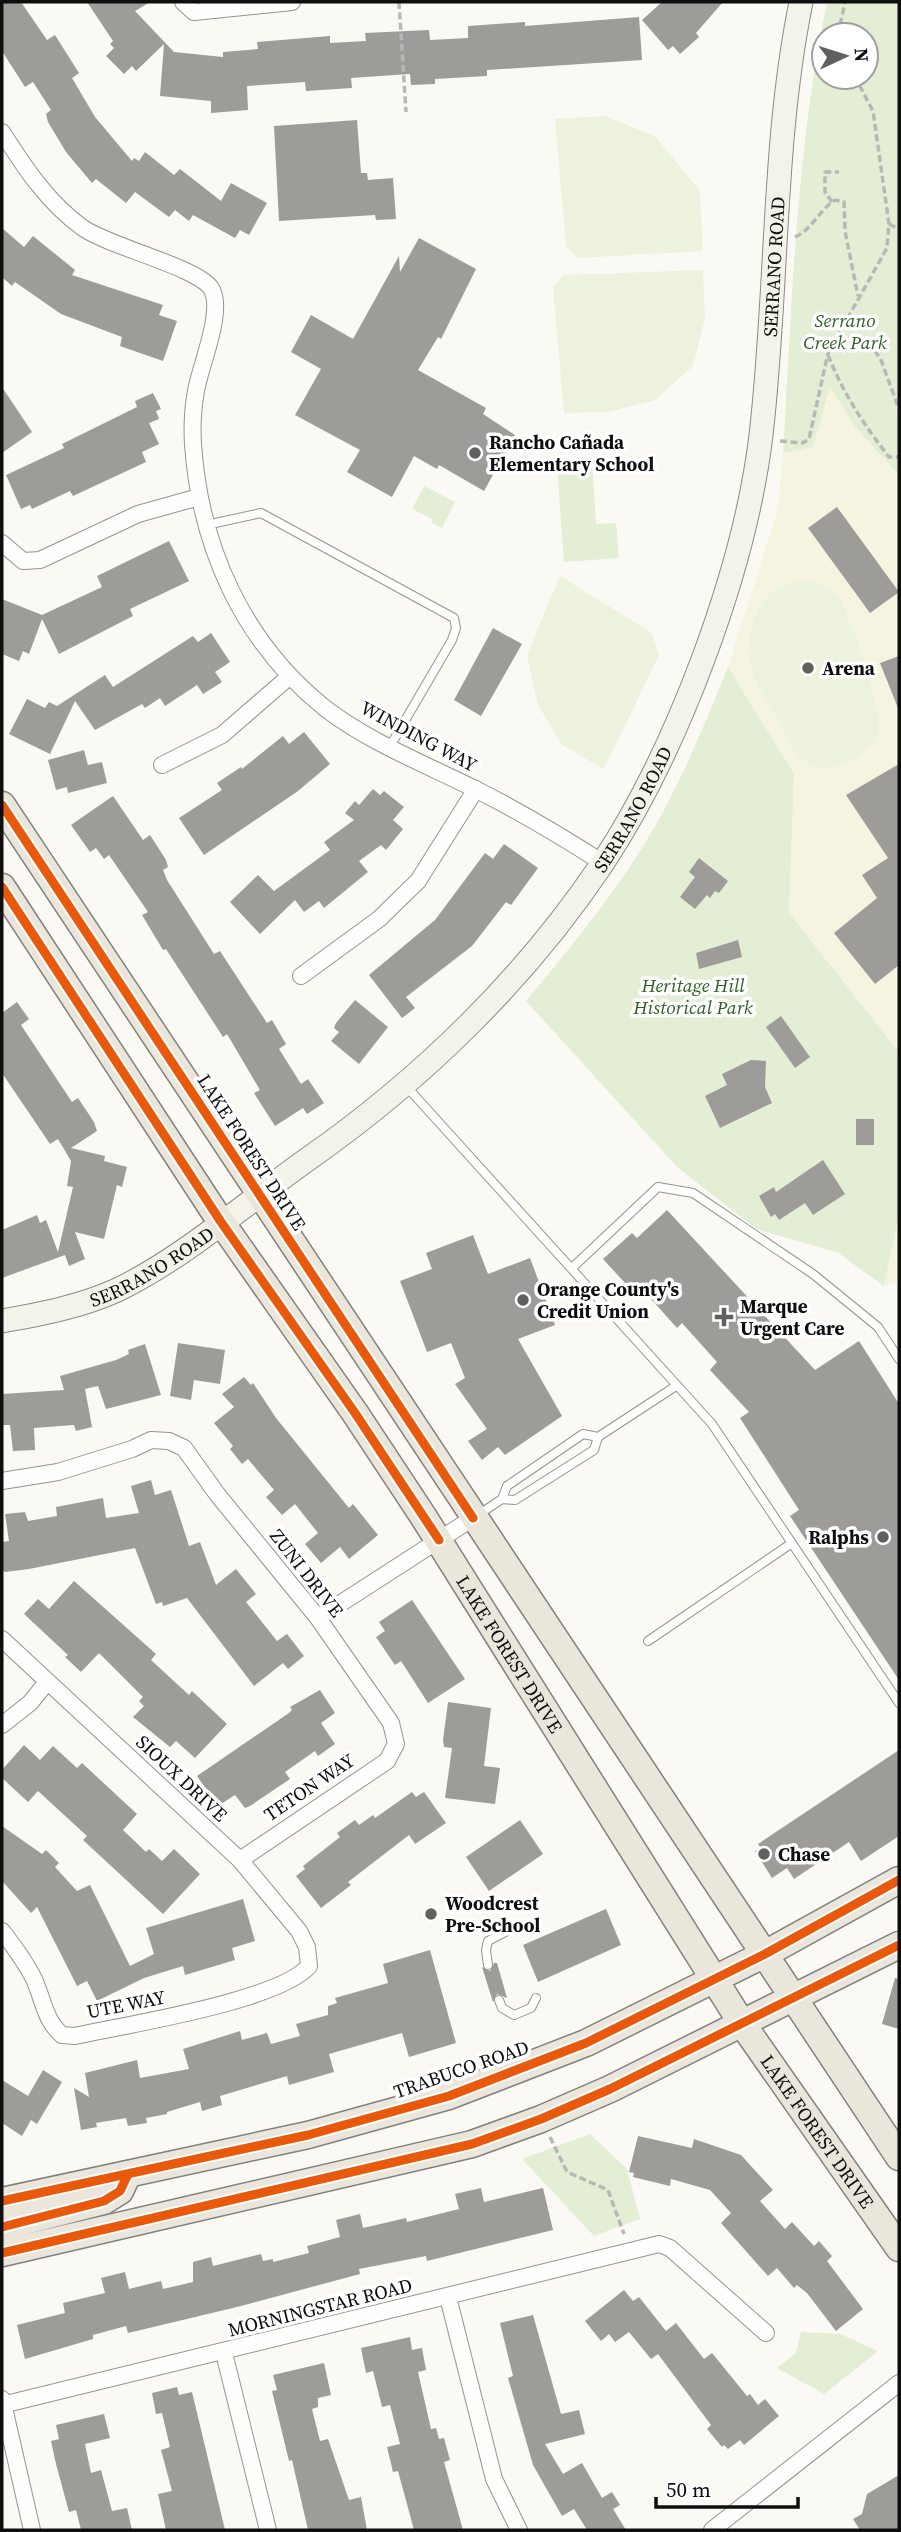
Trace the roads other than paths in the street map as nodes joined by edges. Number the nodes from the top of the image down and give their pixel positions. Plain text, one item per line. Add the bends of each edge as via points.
1 (292, 2) edge
2 (801, 2) edge
3 (189, 7) edge
4 (2, 132) edge
5 (199, 497) junction
6 (206, 525) junction
7 (2, 542) edge
8 (290, 676) junction
9 (389, 748) junction
10 (162, 765) dead end
11 (476, 789) junction
12 (2, 805) edge
13 (603, 863) junction
14 (2, 887) edge
15 (301, 976) dead end
16 (406, 1086) junction
17 (259, 1194) junction
18 (221, 1222) junction
19 (572, 1268) junction
20 (2, 1321) edge
21 (899, 1359) edge
22 (676, 1386) junction
23 (598, 1437) junction
24 (2, 1481) edge
25 (502, 1500) junction
26 (473, 1518) junction
27 (439, 1540) junction
28 (792, 1543) junction
29 (318, 1618) junction
30 (2, 1640) edge
31 (648, 1641) dead end
32 (47, 1682) junction
33 (899, 1703) edge
34 (2, 1725) edge
35 (396, 1744) joint
36 (240, 1860) junction
37 (899, 1880) edge
38 (2, 1931) edge
39 (507, 1931) dead end
40 (899, 1945) edge
41 (765, 1954) junction
42 (488, 1965) dead end
43 (309, 1966) joint
44 (716, 1979) junction
45 (794, 1996) junction
46 (537, 1998) dead end
47 (499, 2000) dead end
48 (741, 2022) junction
49 (899, 2157) edge
50 (128, 2174) junction
51 (2, 2201) edge
52 (2, 2227) edge
53 (899, 2248) edge
54 (2, 2253) edge
55 (448, 2297) junction
56 (766, 2333) dead end
57 (225, 2353) junction
58 (899, 2383) edge
59 (2, 2403) edge
60 (32, 2530) edge
61 (268, 2530) edge
62 (520, 2530) edge
63 (712, 2530) edge

1 - 3 street
2 - 13 street, SERRANO ROAD via 783,102 761,439 734,564 683,706
4 - 5 street, WINDING WAY via 29,175 55,205 85,229 202,279 212,289 214,319 196,392 193,426
5 - 6 street, WINDING WAY
5 - 7 street via 138,514 40,559 23,561
6 - 8 street, WINDING WAY via 233,597 252,630
6 - 9 lane via 261,513 454,618 452,639
8 - 9 street, WINDING WAY via 327,709
8 - 10 street via 222,735
9 - 11 street, WINDING WAY
11 - 13 street, WINDING WAY
11 - 15 street via 418,881 379,919
12 - 17 main road, LAKE FOREST DRIVE
13 - 16 street, SERRANO ROAD via 526,961
14 - 18 main road, LAKE FOREST DRIVE
16 - 17 street, SERRANO ROAD
16 - 19 lane
17 - 18 street, SERRANO ROAD
17 - 26 main road, LAKE FOREST DRIVE
18 - 20 street, SERRANO ROAD via 118,1290 83,1304
18 - 27 main road, LAKE FOREST DRIVE
19 - 21 lane via 658,1187 692,1193 813,1274 878,1327
19 - 22 lane
22 - 23 lane
22 - 28 lane via 712,1424
23 - 25 lane via 594,1450 515,1500
23 - 25 lane via 583,1434 507,1486
24 - 29 street, ZUNI DRIVE via 58,1472 151,1440 169,1441 184,1448
25 - 26 lane
26 - 27 street
26 - 41 main road, LAKE FOREST DRIVE
27 - 29 street
27 - 44 main road, LAKE FOREST DRIVE
28 - 31 lane
28 - 33 lane
29 - 35 street, ZUNI DRIVE via 391,1723
30 - 32 street, SIOUX DRIVE
32 - 34 street via 23,1710
32 - 36 street, SIOUX DRIVE
35 - 36 street, TETON WAY via 387,1761
36 - 43 street, SIOUX DRIVE via 299,1931
37 - 41 main road, TRABUCO ROAD
38 - 43 street, UTE WAY via 34,1978 53,2028 62,2035 75,2036 281,1986
39 - 42 lane via 488,1941
40 - 45 main road
41 - 44 main road, TRABUCO ROAD
41 - 45 main road, LAKE FOREST DRIVE
44 - 48 main road, LAKE FOREST DRIVE
44 - 50 main road, TRABUCO ROAD via 586,2043 449,2096 309,2135
45 - 48 main road
45 - 49 main road, LAKE FOREST DRIVE
46 - 47 lane via 531,2008 514,2015 502,2008
48 - 53 main road, LAKE FOREST DRIVE
48 - 54 main road via 610,2089 472,2144
50 - 51 main road, TRABUCO ROAD
50 - 52 main road via 120,2191 104,2201
55 - 56 street, MORNINGSTAR ROAD via 659,2244 670,2248
55 - 57 street, MORNINGSTAR ROAD
55 - 62 street via 494,2479
57 - 59 street, MORNINGSTAR ROAD
57 - 61 street
58 - 63 street
59 - 60 street

